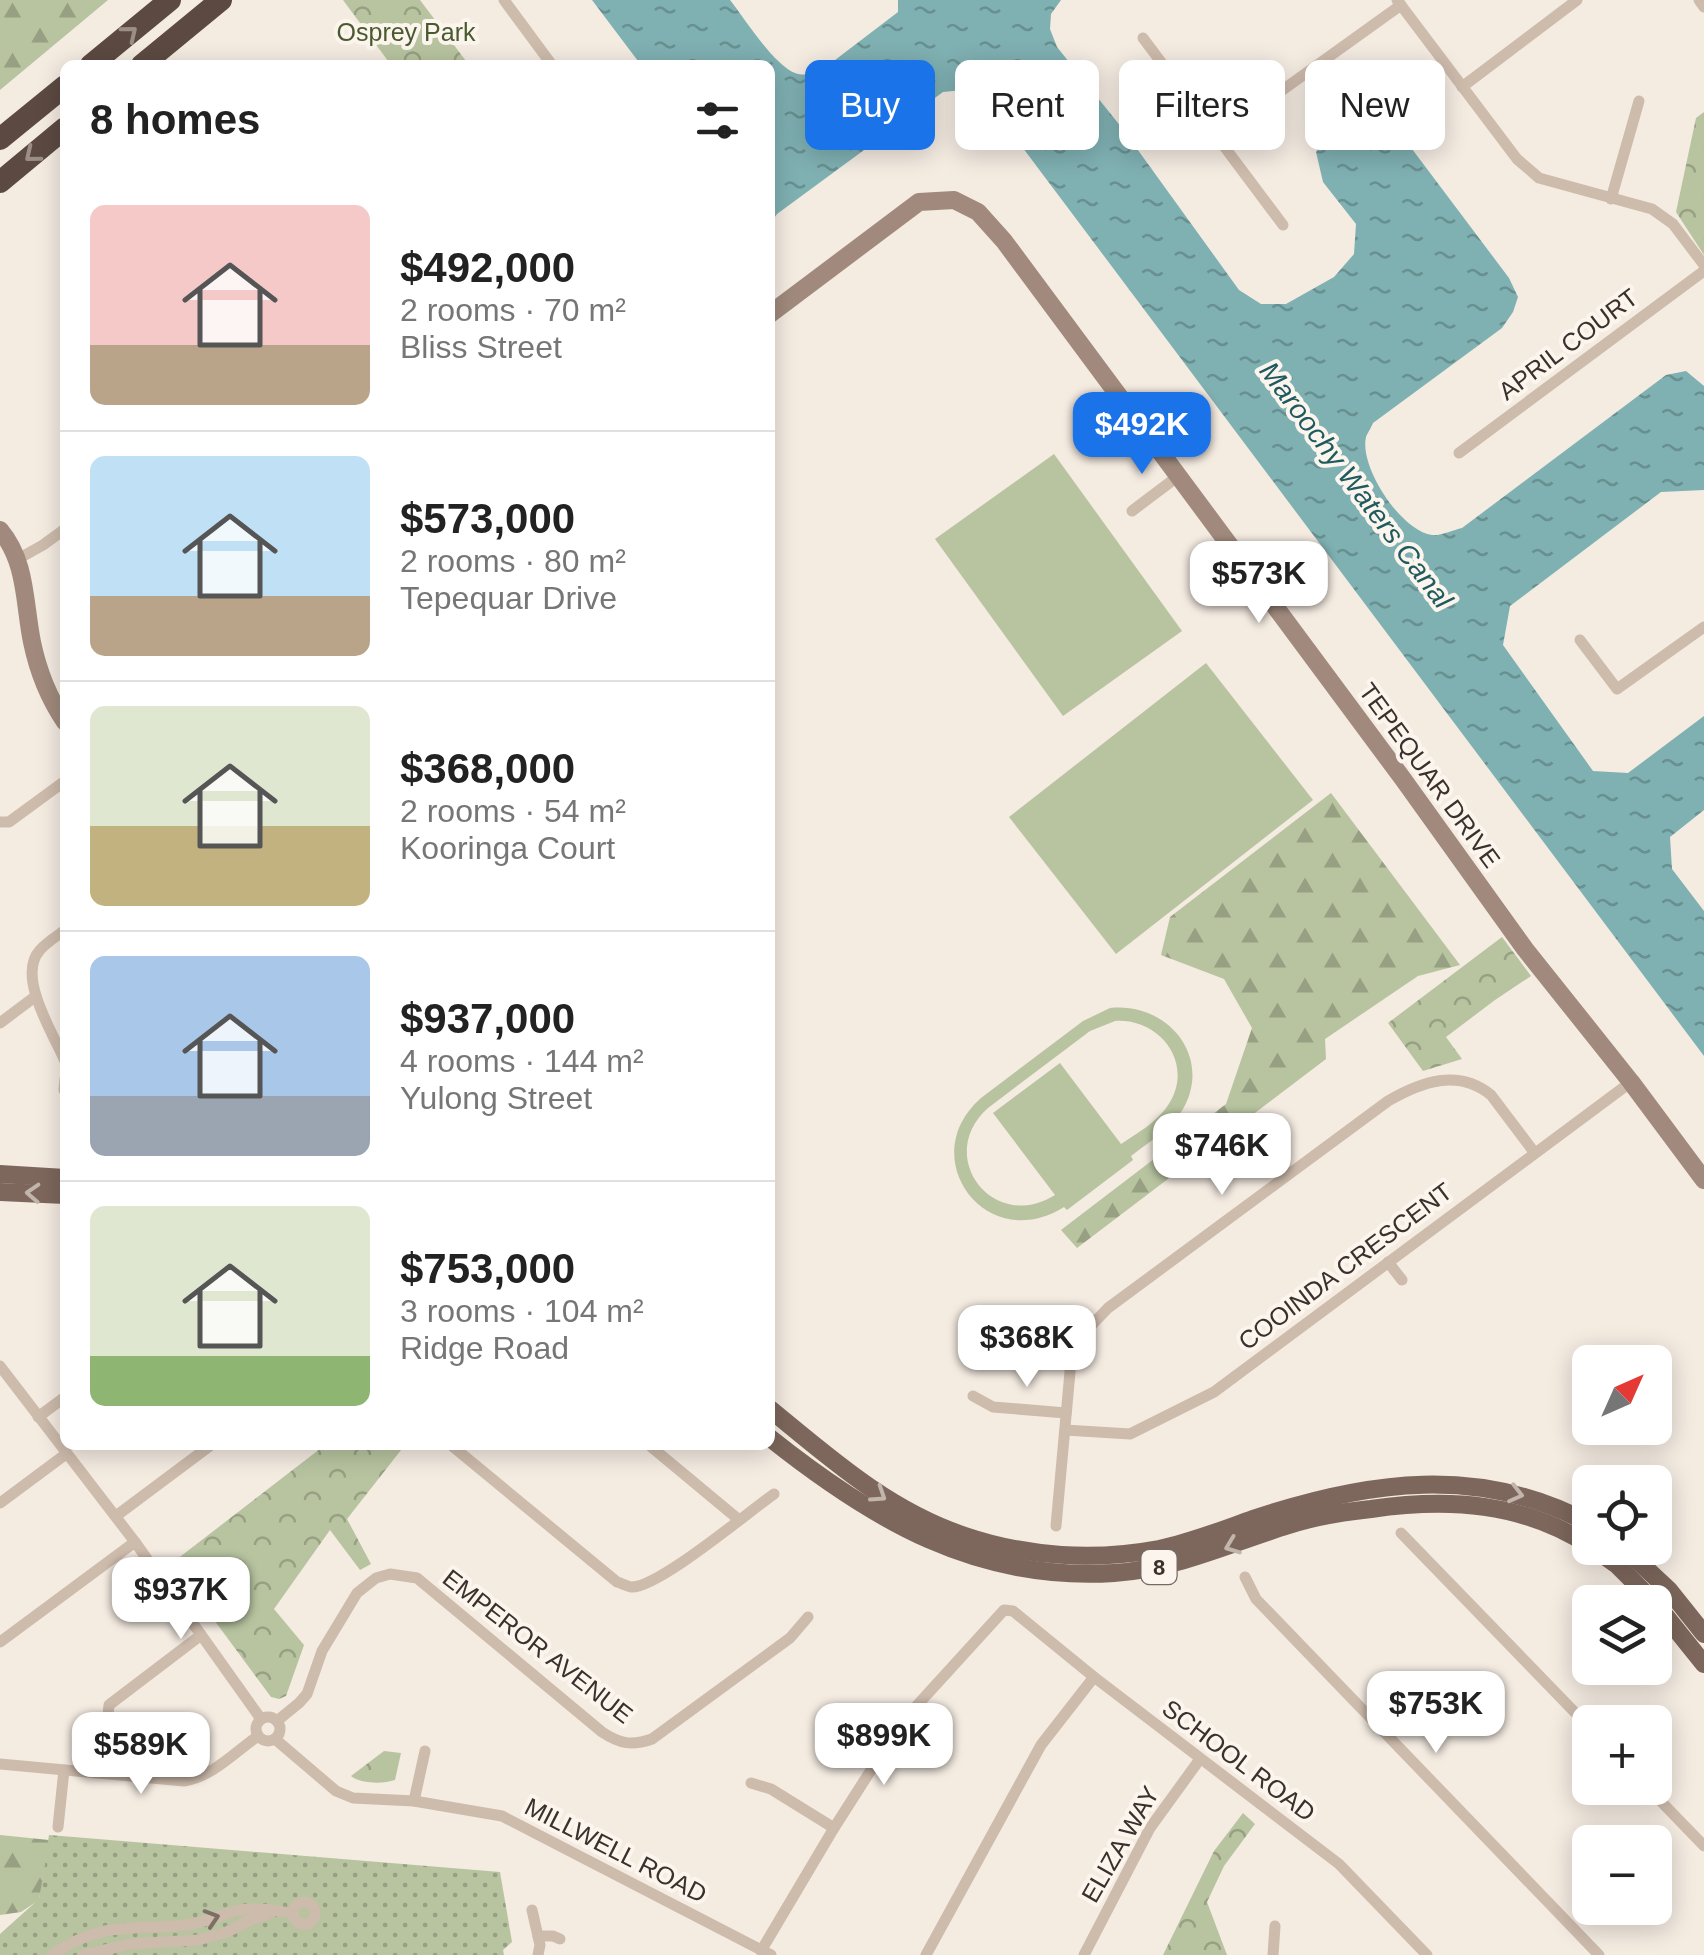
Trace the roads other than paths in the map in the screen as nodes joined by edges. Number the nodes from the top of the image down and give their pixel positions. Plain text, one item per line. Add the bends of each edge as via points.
1 (170, 0) edge
2 (221, 0) edge
3 (504, 0) edge
4 (1553, 0) edge
5 (1577, 0) edge
6 (1699, 0) edge
7 (1399, 2) edge
8 (1704, 7) edge
9 (1562, 11) junction
10 (1143, 38) dead end
11 (97, 60) edge
12 (148, 60) edge
13 (548, 60) edge
14 (1159, 60) edge
15 (1285, 87) edge
16 (1462, 87) junction
17 (60, 90) edge
18 (1640, 100) dead end
19 (60, 132) edge
20 (0, 139) edge
21 (1227, 150) edge
22 (0, 182) edge
23 (1610, 199) junction
24 (1283, 225) dead end
25 (1704, 268) edge
26 (775, 310) edge
27 (1459, 453) dead end
28 (1177, 477) junction
29 (1132, 511) dead end
30 (0, 530) edge
31 (60, 534) edge
32 (18, 558) junction
33 (1704, 627) edge
34 (1580, 640) dead end
35 (60, 714) edge
36 (60, 785) edge
37 (0, 822) edge
38 (60, 934) edge
39 (36, 996) junction
40 (0, 1022) edge
41 (60, 1049) edge
42 (1631, 1082) junction
43 (1534, 1152) junction
44 (0, 1174) edge
45 (60, 1178) edge
46 (1704, 1180) edge
47 (0, 1192) edge
48 (60, 1196) edge
49 (1388, 1262) junction
50 (1402, 1280) dead end
51 (0, 1366) edge
52 (974, 1396) dead end
53 (60, 1401) edge
54 (775, 1413) edge
55 (1066, 1413) junction
56 (38, 1417) junction
57 (1065, 1430) junction
58 (775, 1442) edge
59 (60, 1446) edge
60 (63, 1450) edge
61 (204, 1450) edge
62 (457, 1450) edge
63 (655, 1450) edge
64 (66, 1454) junction
65 (774, 1494) dead end
66 (0, 1503) edge
67 (1572, 1515) edge
68 (116, 1516) junction
69 (738, 1520) junction
70 (1056, 1526) dead end
71 (1401, 1533) dead end
72 (1572, 1536) edge
73 (135, 1542) junction
74 (1617, 1565) edge
75 (1642, 1565) edge
76 (1245, 1578) dead end
77 (1637, 1585) edge
78 (808, 1618) dead end
79 (1672, 1624) edge
80 (1704, 1634) edge
81 (201, 1635) junction
82 (0, 1642) edge
83 (1704, 1664) edge
84 (1094, 1678) junction
85 (1572, 1709) edge
86 (262, 1719) junction
87 (277, 1721) junction
88 (258, 1736) junction
89 (275, 1739) junction
90 (424, 1751) dead end
91 (1200, 1759) junction
92 (0, 1764) edge
93 (64, 1770) junction
94 (102, 1772) junction
95 (751, 1783) dead end
96 (414, 1801) junction
97 (1665, 1805) edge
98 (58, 1827) dead end
99 (834, 1828) junction
100 (1702, 1841) edge
101 (532, 1910) dead end
102 (275, 1912) junction
103 (293, 1913) dead end
104 (152, 1926) junction
105 (1275, 1926) dead end
106 (538, 1936) junction
107 (560, 1939) dead end
108 (152, 1942) junction
109 (766, 1953) edge
110 (52, 1955) edge
111 (83, 1955) edge
112 (538, 1955) edge
113 (926, 1955) edge
114 (1084, 1955) edge
115 (1272, 1955) edge
116 (1427, 1955) edge
117 (1599, 1955) edge

11 -> 1 highway
2 - 12 highway
3 - 13 street
4 - 9 street
5 - 9 street
6 - 8 street
7 - 15 street
7 - 16 street
9 - 16 street
10 - 14 street
16 - 23 street via 1539,178
17 - 20 highway
18 - 23 street
19 -> 22 highway
21 - 24 street
23 - 25 street via 1652,209 1673,224
25 - 27 street, APRIL COURT
26 - 28 street, TEPEQUAR DRIVE via 920,202 954,200 978,212 1004,241
28 - 29 street
28 - 42 street, TEPEQUAR DRIVE
30 - 32 street
31 - 32 street
32 - 35 street via 37,665
33 - 34 street via 1617,689
36 - 37 street via 10,822
38 - 39 street via 32,962
39 - 40 street
39 - 41 street
42 - 43 street, COOINDA CRESCENT
42 - 46 street, TEPEQUAR DRIVE
43 - 49 street, COOINDA CRESCENT
43 - 55 street via 1471,1081 1435,1082 1401,1093 1093,1322 1071,1361
44 - 45 main road
48 -> 47 main road
49 - 50 street
49 - 57 street, COOINDA CRESCENT via 1214,1392 1140,1431
51 - 56 street
52 - 55 street via 993,1408
53 - 56 street
54 -> 67 main road, 8 via 852,1477 912,1514 966,1537 1034,1552 1104,1556 1148,1550 1314,1502 1426,1484 1509,1492
55 - 57 street
56 - 59 street
57 - 70 street
72 -> 58 main road, 8 via 1514,1512 1445,1502 1319,1517 1149,1569 1079,1574 1020,1568 963,1555 890,1522
60 - 64 street
61 - 68 street
62 - 69 street via 631,1587 686,1560
63 - 69 street
64 - 66 street
64 - 68 street
65 - 69 street
68 - 73 street
71 - 85 street
73 - 81 street
73 - 82 street
74 - 77 main road, 8
75 - 80 main road
76 - 117 street via 1256,1599
78 - 87 street, EMPEROR AVENUE via 652,1740 627,1744 602,1732 417,1578 390,1574 357,1594 322,1651 306,1694
79 - 83 main road, 8
81 - 86 street
81 - 94 street via 109,1705
84 - 91 street, SCHOOL ROAD
84 - 99 street, SCHOOL ROAD via 1004,1610 901,1723
84 - 113 street via 1041,1745
86 - 87 street
86 - 88 street
87 - 89 street
88 - 89 street
88 - 94 street via 195,1779
89 - 96 street, MILLWELL ROAD via 336,1791
90 - 96 street
91 - 114 street, ELIZA WAY via 1150,1828
91 - 116 street, SCHOOL ROAD via 1339,1864
92 - 93 street
93 - 94 street
93 - 98 street
95 - 99 street
96 - 109 street, MILLWELL ROAD via 502,1816
97 - 100 street
99 - 109 street
101 - 106 street
102 - 103 street
104 -> 102 street via 197,1923 243,1909
102 - 108 street via 198,1940
104 - 108 street
104 - 110 street via 81,1937
105 - 115 street
106 - 107 street
106 - 112 street
108 - 111 street

